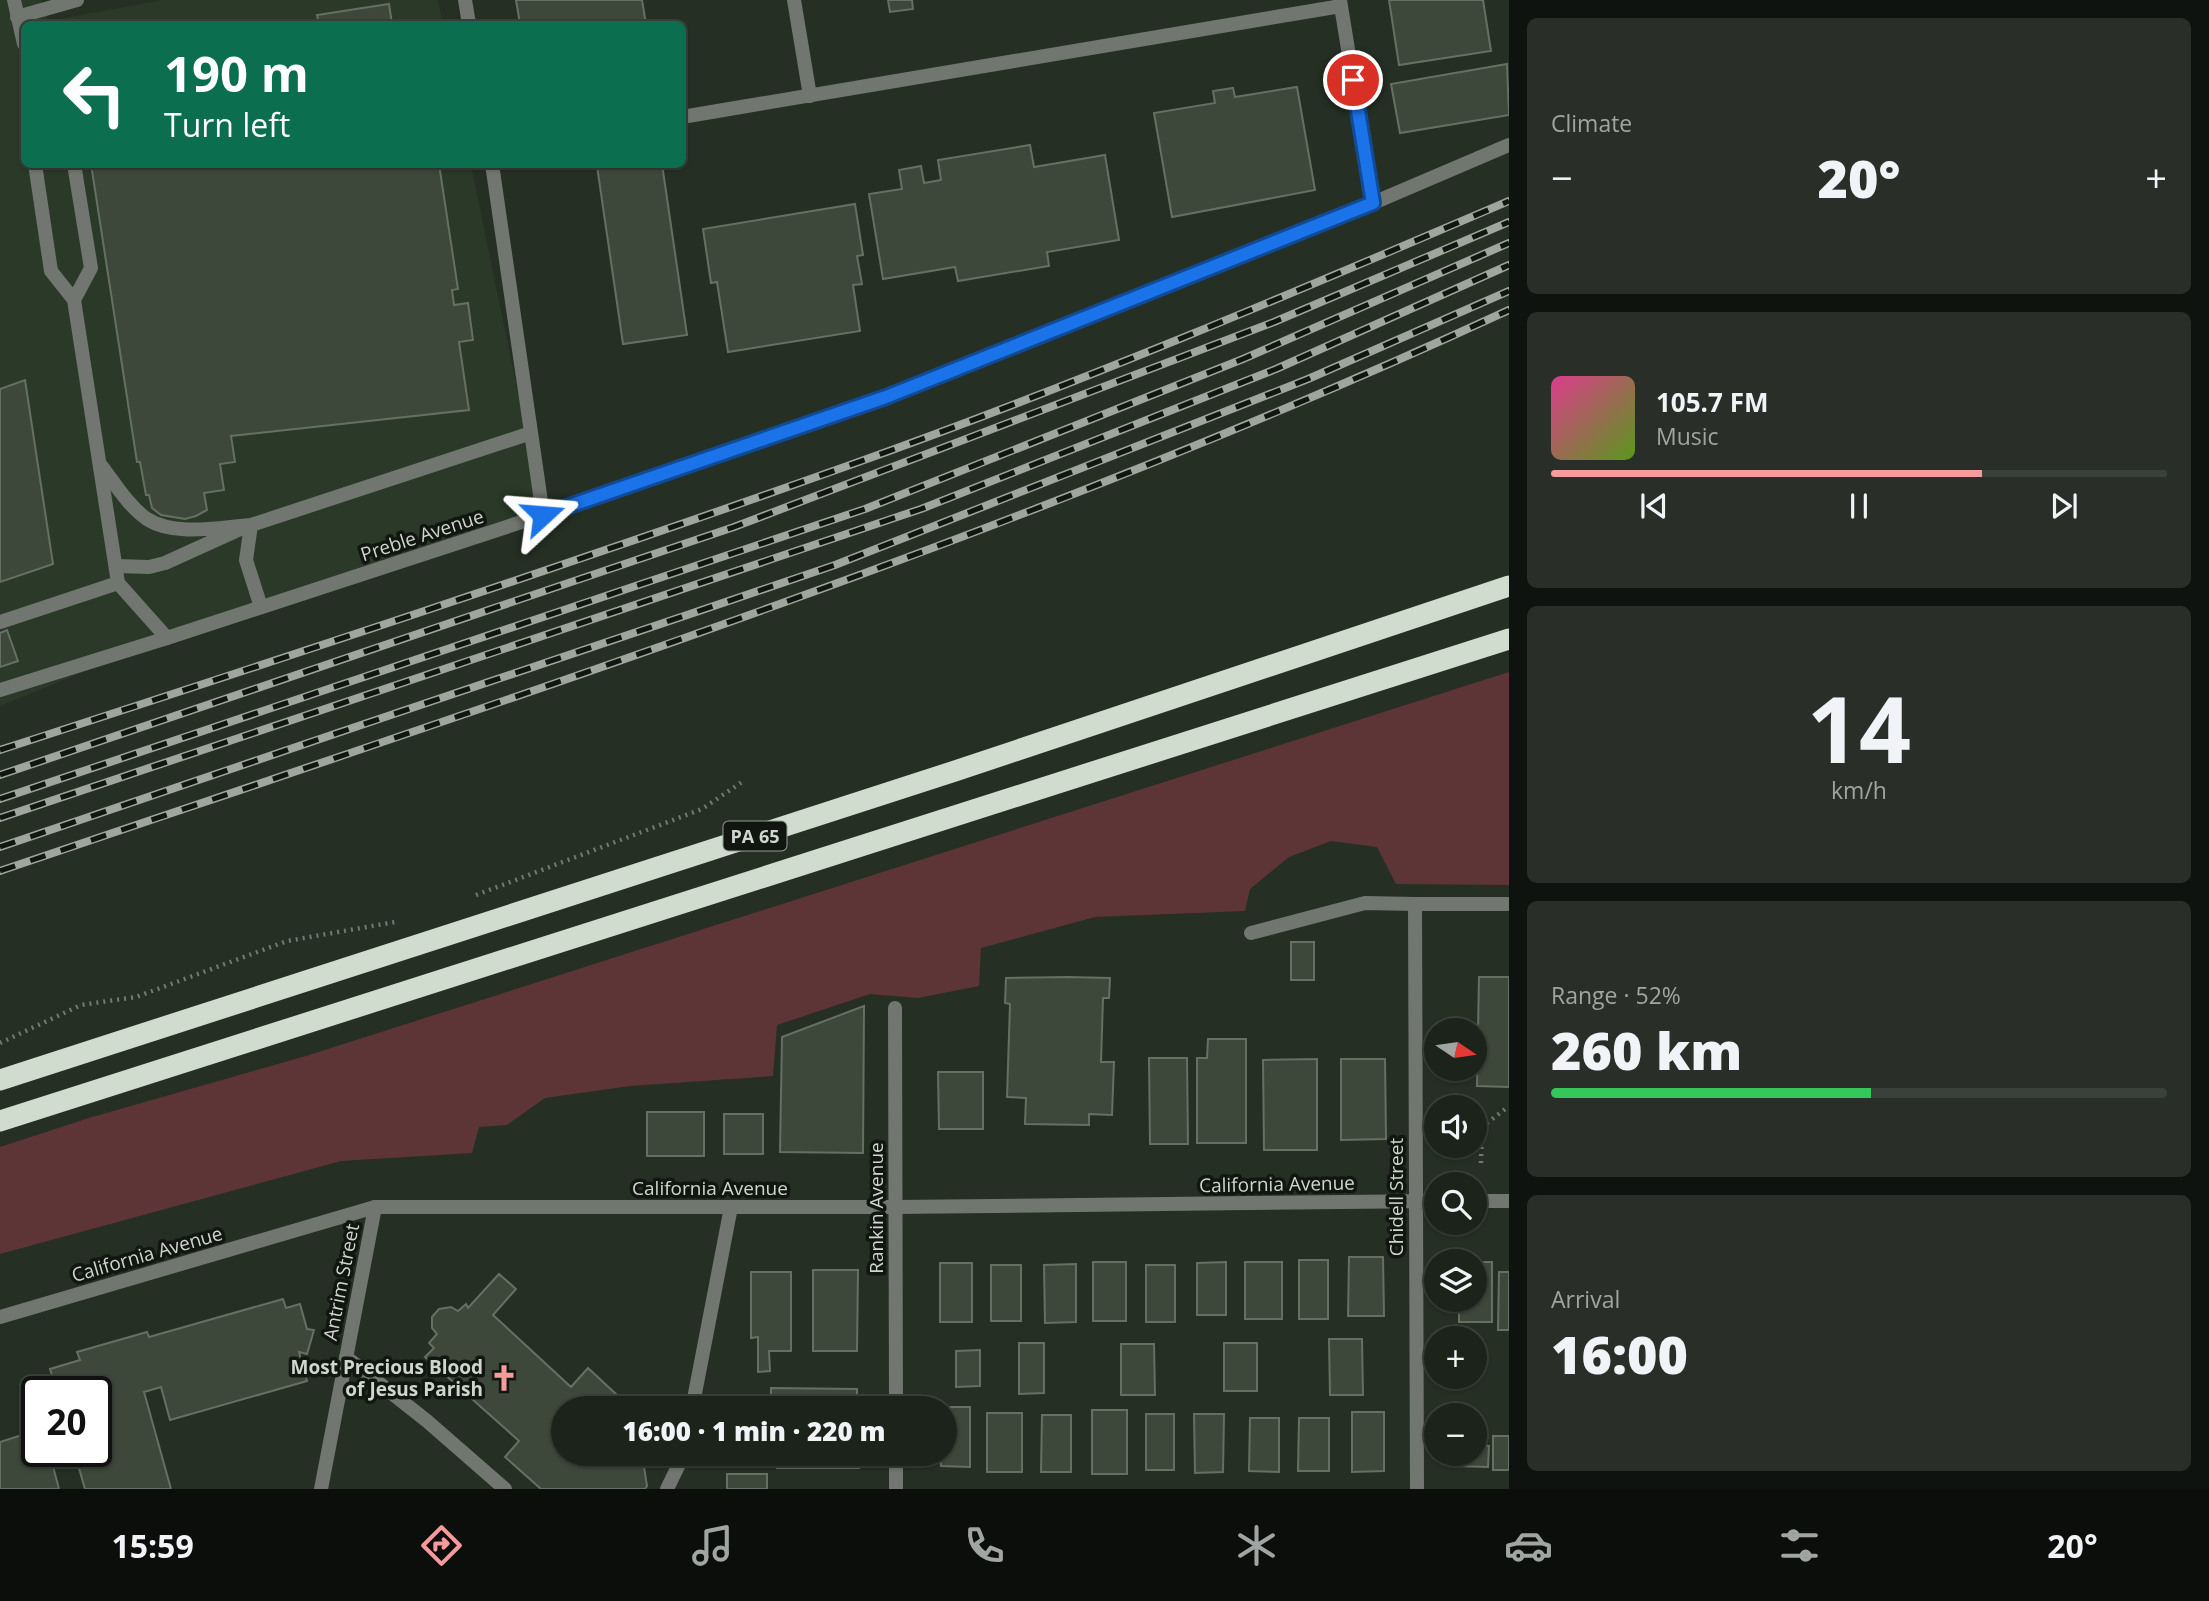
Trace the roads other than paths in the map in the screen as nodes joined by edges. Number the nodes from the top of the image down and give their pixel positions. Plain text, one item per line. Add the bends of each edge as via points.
1 (15, 0) edge
2 (77, 0) edge
3 (465, 0) edge
4 (794, 0) edge
5 (1340, 3) edge
6 (17, 17) junction
7 (468, 21) edge
8 (21, 32) edge
9 (810, 96) junction
10 (686, 116) edge
11 (1509, 145) edge
12 (36, 168) edge
13 (75, 168) edge
14 (493, 168) edge
15 (1373, 203) junction
16 (74, 300) junction
17 (531, 433) junction
18 (100, 464) junction
19 (543, 515) junction
20 (251, 525) junction
21 (116, 566) junction
22 (118, 583) junction
23 (1509, 586) edge
24 (261, 607) junction
25 (0, 622) edge
26 (167, 638) junction
27 (1509, 639) edge
28 (0, 690) edge
29 (1415, 904) junction
30 (1509, 904) edge
31 (1251, 933) dead end
32 (895, 1008) dead end
33 (0, 1080) edge
34 (0, 1121) edge
35 (1416, 1201) junction
36 (1424, 1201) edge
37 (1487, 1201) edge
38 (1509, 1201) edge
39 (375, 1207) junction
40 (731, 1207) junction
41 (895, 1207) junction
42 (0, 1317) edge
43 (346, 1357) junction
44 (695, 1396) edge
45 (896, 1396) edge
46 (678, 1466) edge
47 (896, 1466) edge
48 (321, 1489) edge
49 (506, 1489) edge
50 (667, 1489) edge
51 (896, 1489) edge
52 (1417, 1489) edge

1 - 6 street
2 - 6 street
3 - 7 street
4 - 9 street
5 - 9 street
5 - 15 street
6 - 8 street
9 - 10 street
11 - 15 street, Preble Avenue
12 - 16 street via 51,271
13 - 16 street via 91,268
14 - 17 street
15 - 19 street, Preble Avenue via 886,397
16 - 18 street
17 - 19 street
17 - 20 street
18 - 20 street via 148,520 172,527
18 - 21 street
19 - 24 street, Preble Avenue
20 - 21 street via 166,564
20 - 24 street via 246,560
21 - 22 street
22 - 25 street
22 - 26 street
23 - 33 highway, PA 65
24 - 26 street, Preble Avenue
26 - 28 street, Preble Avenue
27 - 34 highway, PA 65
29 - 30 street
29 - 31 street via 1365,903
29 - 35 street, Chidell Street
32 - 41 street, Rankin Avenue
35 - 36 street, California Avenue
35 - 41 street, California Avenue
35 - 52 street, Chidell Street
37 - 38 street
39 - 40 street, California Avenue
39 - 42 street, California Avenue
39 - 43 street, Antrim Street
40 - 41 street, California Avenue
40 - 44 street
41 - 45 street, Rankin Avenue
43 - 48 street, Antrim Street
43 - 49 street
46 - 50 street
47 - 51 street

